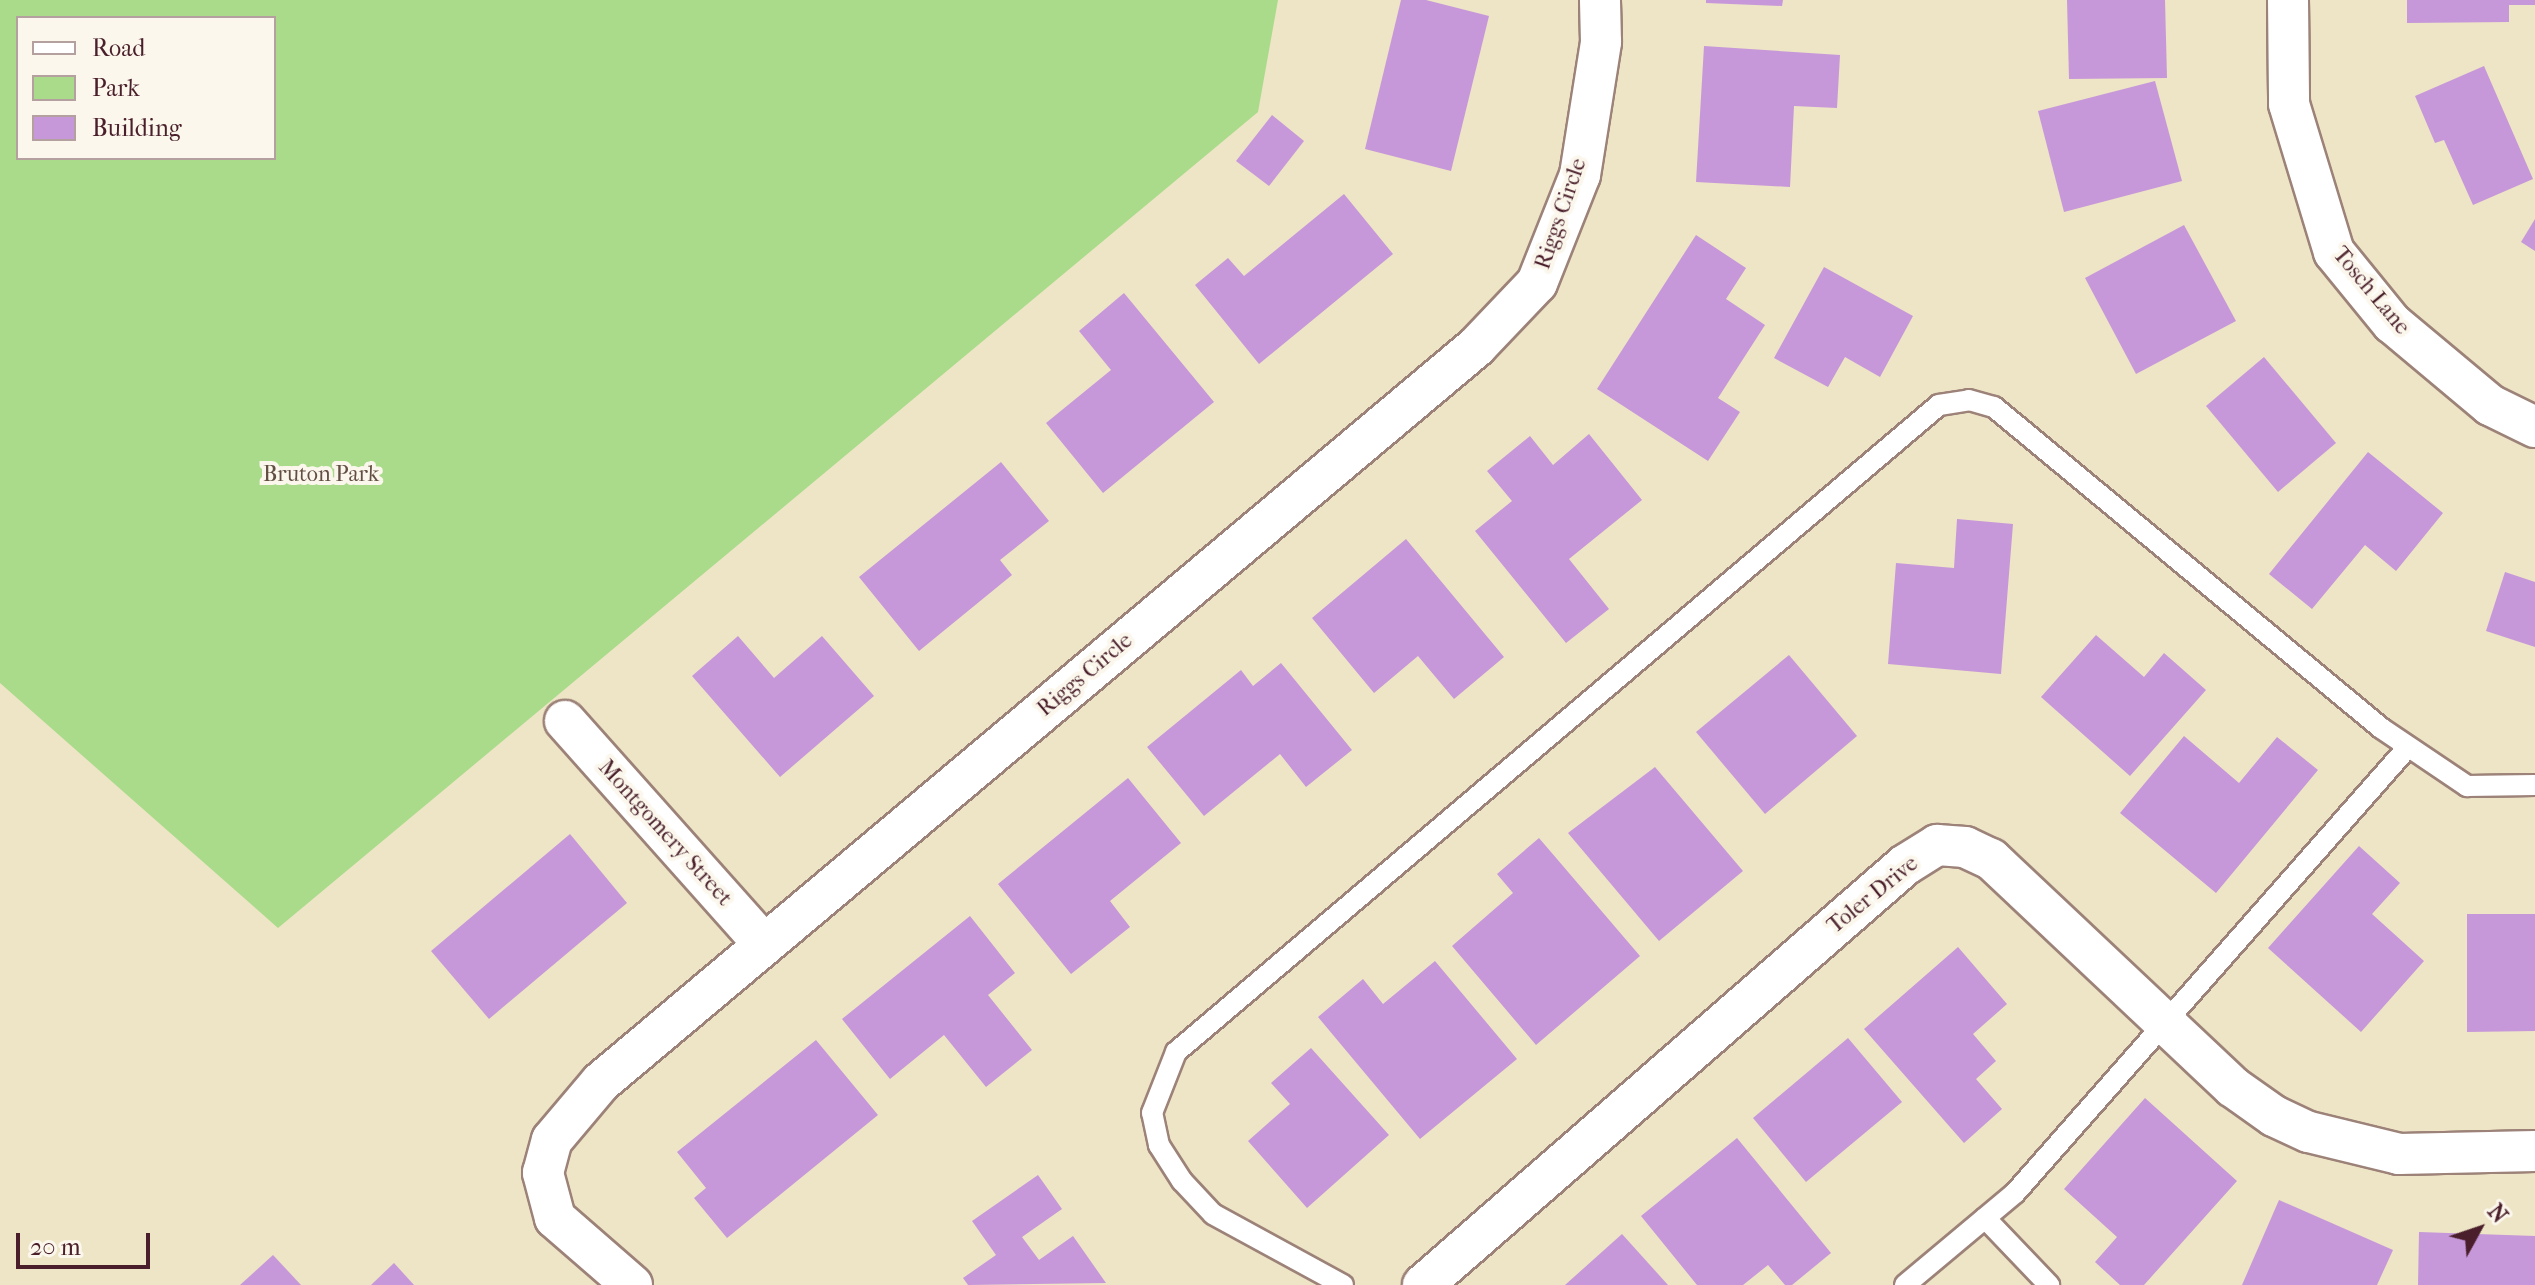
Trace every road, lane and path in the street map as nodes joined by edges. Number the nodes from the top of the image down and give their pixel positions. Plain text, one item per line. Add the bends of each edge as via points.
1 (1600, 0) edge
2 (2288, 0) edge
3 (2535, 427) edge
4 (565, 721) dead end
5 (2408, 747) junction
6 (2535, 785) edge
7 (764, 944) junction
8 (2162, 1020) junction
9 (2535, 1151) edge
10 (1985, 1218) junction
11 (632, 1285) edge
12 (1343, 1285) edge
13 (1423, 1285) edge
14 (1905, 1285) edge
15 (2049, 1285) edge

1 - 7 street, Riggs Circle via 1601,42 1580,175 1537,283 1476,347
2 - 3 street, Tosch Lane via 2289,104 2334,252 2392,323 2490,405
4 - 7 street, Montgomery Street
5 - 6 lane via 2467,786
5 - 8 lane
5 - 12 lane via 1994,407 1969,400 1939,405 1176,1052 1152,1113 1159,1145 1182,1181 1213,1214
7 - 11 street, Riggs Circle via 601,1082 552,1140 543,1173 555,1218
8 - 9 street, Toler Drive via 2233,1087 2309,1132 2399,1154
8 - 10 lane via 2015,1193
8 - 13 street, Toler Drive via 1991,859 1965,847 1937,845 1905,865
10 - 14 lane
10 - 15 lane

